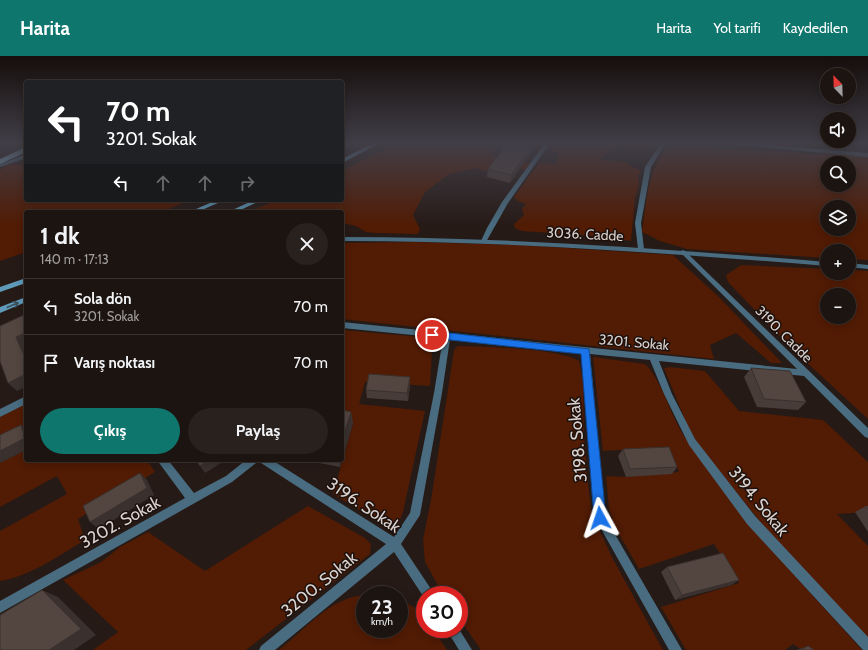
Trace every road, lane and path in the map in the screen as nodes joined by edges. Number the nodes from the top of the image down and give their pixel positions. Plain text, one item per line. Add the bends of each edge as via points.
1 (530, 171) edge
2 (647, 171) edge
3 (217, 202) edge
4 (254, 202) edge
5 (197, 210) edge
6 (236, 210) edge
7 (344, 239) edge
8 (484, 241) junction
9 (641, 249) junction
10 (682, 252) junction
11 (820, 263) edge
12 (856, 266) edge
13 (868, 267) edge
14 (24, 281) edge
15 (0, 290) edge
16 (24, 300) edge
17 (0, 310) edge
18 (344, 326) edge
19 (446, 336) junction
20 (586, 351) junction
21 (653, 357) junction
22 (805, 373) junction
23 (24, 401) edge
24 (0, 413) edge
25 (868, 434) edge
26 (164, 462) edge
27 (250, 462) edge
28 (267, 462) edge
29 (193, 500) junction
30 (395, 544) junction
31 (423, 586) edge
32 (0, 607) edge
33 (458, 638) edge
34 (868, 646) edge
35 (265, 650) edge
36 (466, 650) edge
37 (676, 650) edge

1 - 8 street via 501,208
2 - 9 street via 638,223
3 - 5 main road
4 - 6 main road
7 - 8 street, 3036. Cadde
8 - 9 street, 3036. Cadde
9 - 10 street, 3036. Cadde
10 - 11 street, 3036. Cadde
10 - 22 street, 3190. Cadde
12 - 13 street
14 - 15 main road
17 -> 16 main road
18 - 19 street, 3201. Sokak
19 - 20 street, 3201. Sokak
19 - 30 street, 3200. Sokak via 415,515
20 - 21 street, 3201. Sokak
20 - 37 street, 3198. Sokak via 600,518
21 - 22 street, 3201. Sokak
21 - 34 street, 3194. Sokak via 692,442 751,520
22 - 25 street, 3190. Cadde
23 - 24 street
26 - 29 street
27 - 29 street, 3202. Sokak via 229,479
28 - 30 street, 3196. Sokak
29 - 32 street, 3202. Sokak
30 - 31 street, 3196. Sokak
30 - 35 street, 3200. Sokak
33 - 36 street

